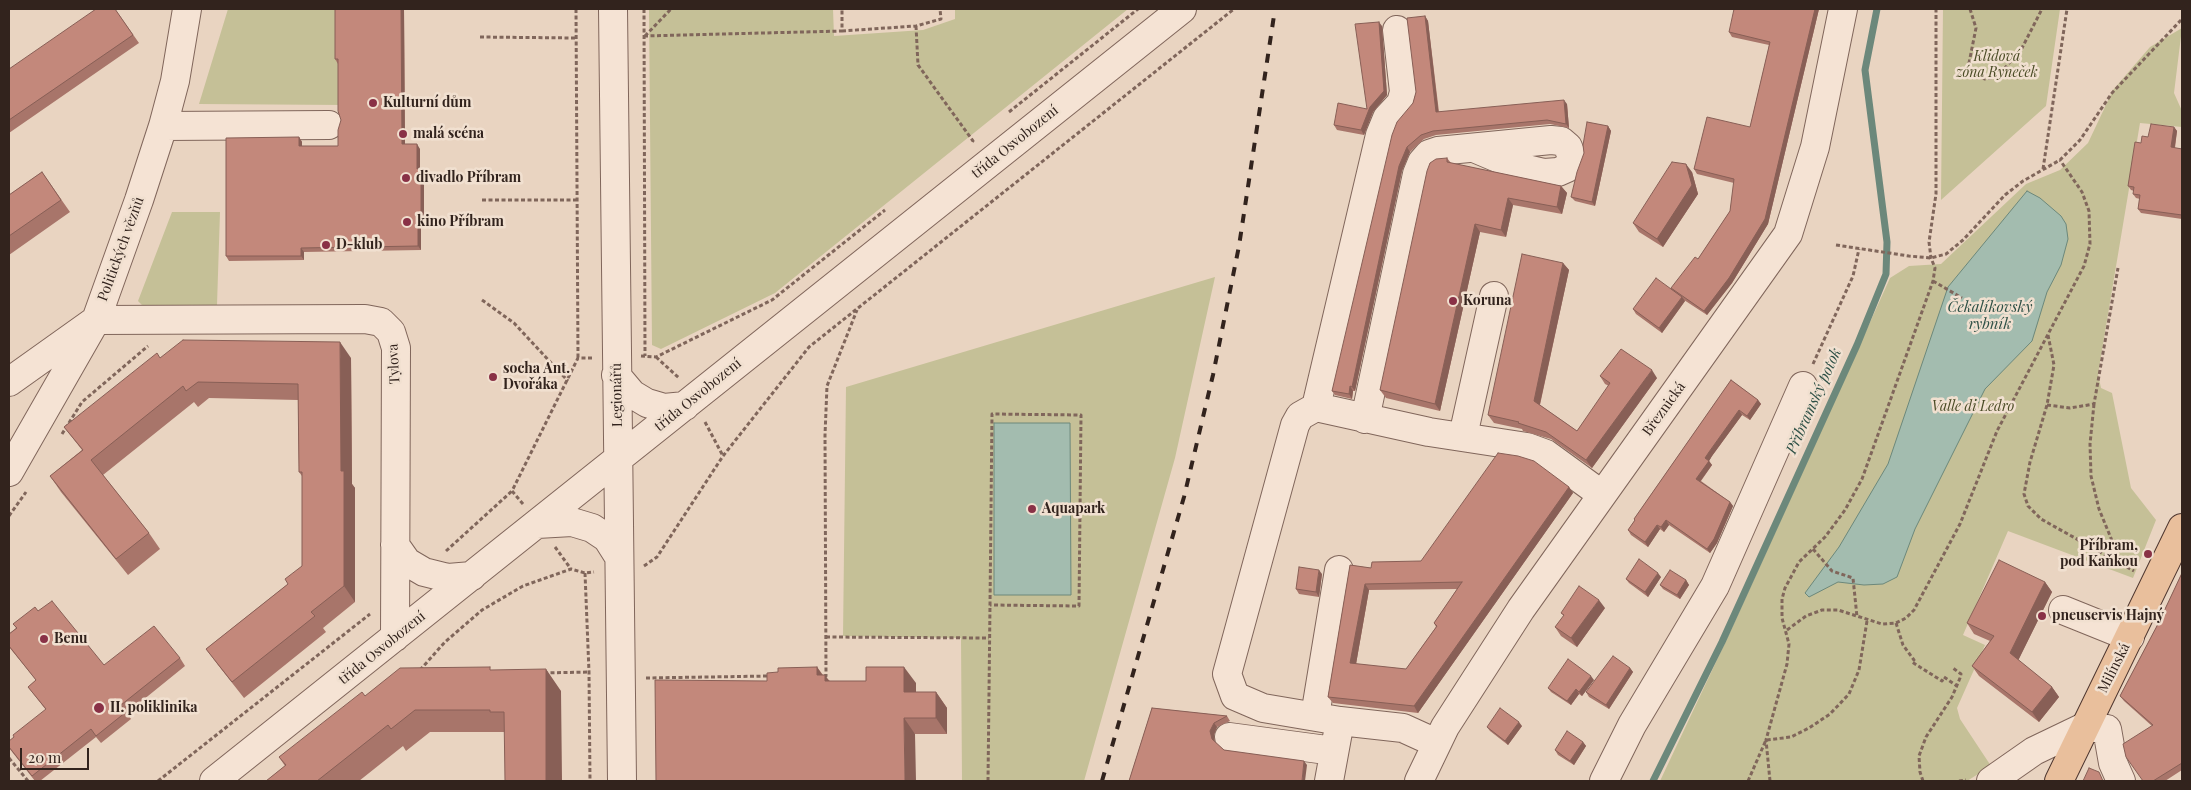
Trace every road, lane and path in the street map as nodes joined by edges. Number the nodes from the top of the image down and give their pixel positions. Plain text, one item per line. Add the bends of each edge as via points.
1 (187, 9) edge
2 (576, 9) edge
3 (613, 9) edge
4 (644, 9) edge
5 (671, 9) edge
6 (842, 9) edge
7 (940, 9) edge
8 (1138, 9) edge
9 (1182, 9) edge
10 (1234, 9) edge
11 (1843, 9) edge
12 (1936, 9) edge
13 (1970, 9) edge
14 (2042, 9) edge
15 (2067, 9) edge
16 (2182, 19) edge
17 (916, 26) junction
18 (1397, 30) dead end
19 (842, 31) junction
20 (644, 36) junction
21 (480, 37) dead end
22 (576, 38) junction
23 (1004, 116) dead end
24 (329, 125) dead end
25 (163, 126) junction
26 (966, 147) dead end
27 (1474, 148) dead end
28 (2060, 160) junction
29 (2043, 170) junction
30 (482, 200) dead end
31 (577, 200) junction
32 (888, 208) dead end
33 (1836, 245) dead end
34 (1859, 249) junction
35 (1931, 258) junction
36 (2118, 268) dead end
37 (1933, 281) junction
38 (1494, 296) dead end
39 (1962, 298) dead end
40 (482, 300) dead end
41 (858, 308) junction
42 (96, 320) junction
43 (2048, 335) junction
44 (149, 345) dead end
45 (638, 356) dead end
46 (645, 356) junction
47 (656, 357) junction
48 (578, 358) junction
49 (608, 366) junction
50 (568, 381) junction
51 (9, 382) edge
52 (1803, 386) joint
53 (691, 403) junction
54 (2094, 404) junction
55 (2047, 405) junction
56 (1316, 407) junction
57 (1365, 419) junction
58 (1463, 436) junction
59 (57, 442) dead end
60 (723, 456) junction
61 (618, 459) junction
62 (18, 481) edge
63 (512, 491) junction
64 (1602, 494) junction
65 (9, 516) edge
66 (537, 524) junction
67 (2182, 528) edge
68 (395, 545) junction
69 (1812, 549) junction
70 (619, 563) junction
71 (2122, 565) junction
72 (571, 569) junction
73 (1339, 570) dead end
74 (424, 572) junction
75 (586, 573) junction
76 (472, 576) junction
77 (2158, 582) junction
78 (395, 595) junction
79 (990, 605) junction
80 (2063, 610) dead end
81 (1857, 617) junction
82 (1868, 621) junction
83 (1896, 623) junction
84 (1787, 630) junction
85 (395, 637) junction
86 (826, 637) junction
87 (2130, 637) junction
88 (989, 638) junction
89 (1953, 668) dead end
90 (590, 672) junction
91 (541, 673) edge
92 (426, 674) edge
93 (773, 676) edge
94 (817, 676) edge
95 (652, 683) dead end
96 (1957, 686) junction
97 (1328, 718) junction
98 (2096, 728) junction
99 (1229, 736) dead end
100 (1766, 740) junction
101 (1436, 743) junction
102 (1334, 751) junction
103 (9, 758) edge
104 (28, 781) edge
105 (158, 781) edge
106 (214, 781) edge
107 (590, 781) edge
108 (622, 781) edge
109 (988, 781) edge
110 (1329, 781) edge
111 (1419, 781) edge
112 (1604, 781) edge
113 (1748, 781) edge
114 (1770, 781) edge
115 (1923, 781) edge
116 (1991, 781) edge
117 (2059, 781) edge
118 (2121, 781) edge

1 - 25 street, Politických vězňů via 175,81
2 - 22 path
3 - 49 street, Legionářů
4 - 20 path
5 - 20 path
6 - 19 path
7 - 17 path via 941,19
8 - 23 path
9 - 53 street, třída Osvobození
10 - 41 path
11 - 64 street, Březnická via 1814,147 1788,234
12 - 35 path via 1936,194 1929,242
13 - 14 path via 1976,28 1968,68 1985,79 2004,69 2022,48
15 - 29 path
16 - 28 path via 2112,93 2080,140
17 - 19 path
17 - 26 path via 918,65 974,141
18 - 56 street via 1404,92 1401,103 1387,118 1380,135
19 - 20 path
20 - 46 path
21 - 22 path
22 - 31 path
24 - 25 street
25 - 42 street, Politických vězňů
27 - 57 street via 1428,154 1417,174
28 - 29 path
28 - 43 path via 2082,192 2089,212 2090,244 2084,266
29 - 35 path via 2005,195 1946,254
30 - 31 path
31 - 48 path
32 - 47 path via 772,300
33 - 34 path
34 - 35 path
34 - 52 path via 1853,276
35 - 37 path via 1935,268
36 - 54 path
37 - 39 path
37 - 69 path via 1862,479 1845,510
38 - 58 street
40 - 50 path via 514,323
41 - 60 path via 809,347
41 - 86 path via 827,386
42 - 51 street
42 - 62 street, Politických vězňů
42 - 68 street, Tylova via 365,319 381,322 391,332 396,348
43 - 55 path via 2054,365
43 - 83 path via 1997,432 1960,524 1914,610
44 - 59 path via 82,402
45 - 46 path
46 - 47 path
47 - 53 path
48 - 49 path
48 - 50 path
49 - 53 street via 632,394 647,403 664,408
49 - 61 street, Legionářů
50 - 63 path
52 - 112 street via 1715,586 1632,726
53 - 60 path
53 - 61 street, třída Osvobození
54 - 55 path via 2070,408
54 - 71 path via 2091,476 2099,508
55 - 71 path via 2025,481 2024,494 2028,506 2041,519
56 - 57 street
56 - 97 street via 1300,416 1295,425 1227,674 1235,696 1263,708
57 - 58 street
58 - 64 street via 1527,447 1546,454
60 - 70 path via 657,557 641,568
61 - 66 street, třída Osvobození
61 - 70 street, Legionářů
62 - 65 path
63 - 66 path
63 - 74 path
64 - 101 street, Březnická via 1520,609
66 - 70 street via 572,522 592,528 607,538
66 - 72 path
66 - 76 street, třída Osvobození
67 - 77 main road, Milínská
68 - 74 street via 407,562
68 - 78 street, Tylova
69 - 81 path via 1832,571 1853,578
69 - 84 path via 1799,562 1785,588 1782,618
70 - 75 path
70 - 108 street, Legionářů
71 - 77 path
72 - 75 path
72 - 92 path via 523,586 482,610 445,642 416,674
73 - 97 street
74 - 76 street via 448,578
75 - 90 path
76 - 85 street, třída Osvobození
77 - 87 main road, Milínská
78 - 85 street, Tylova
78 - 105 path
79 - 79 path via 1079,606 1081,415 992,414
79 - 88 path
80 - 87 street
81 - 82 path
81 - 84 path via 1838,610 1822,610 1806,616
82 - 83 path
82 - 100 path via 1859,670 1849,694 1830,714 1809,728 1791,737
83 - 96 path via 1903,645 1914,660 1912,662 1942,681 1944,678
84 - 100 path via 1787,664
85 - 106 street, třída Osvobození
86 - 88 path
86 - 94 path via 826,676
87 - 98 main road, Milínská
88 - 109 path
89 - 96 path via 1961,674
90 - 91 path
90 - 107 path
93 - 95 path via 644,679
96 - 115 path via 1926,737 1919,756
97 - 101 street via 1403,728
97 - 102 street
98 - 116 street via 2034,751
98 - 117 main road, Milínská
98 - 118 street
99 - 102 street
100 - 113 path
100 - 114 path
101 - 111 street, Březnická
102 - 110 street
103 - 104 path

